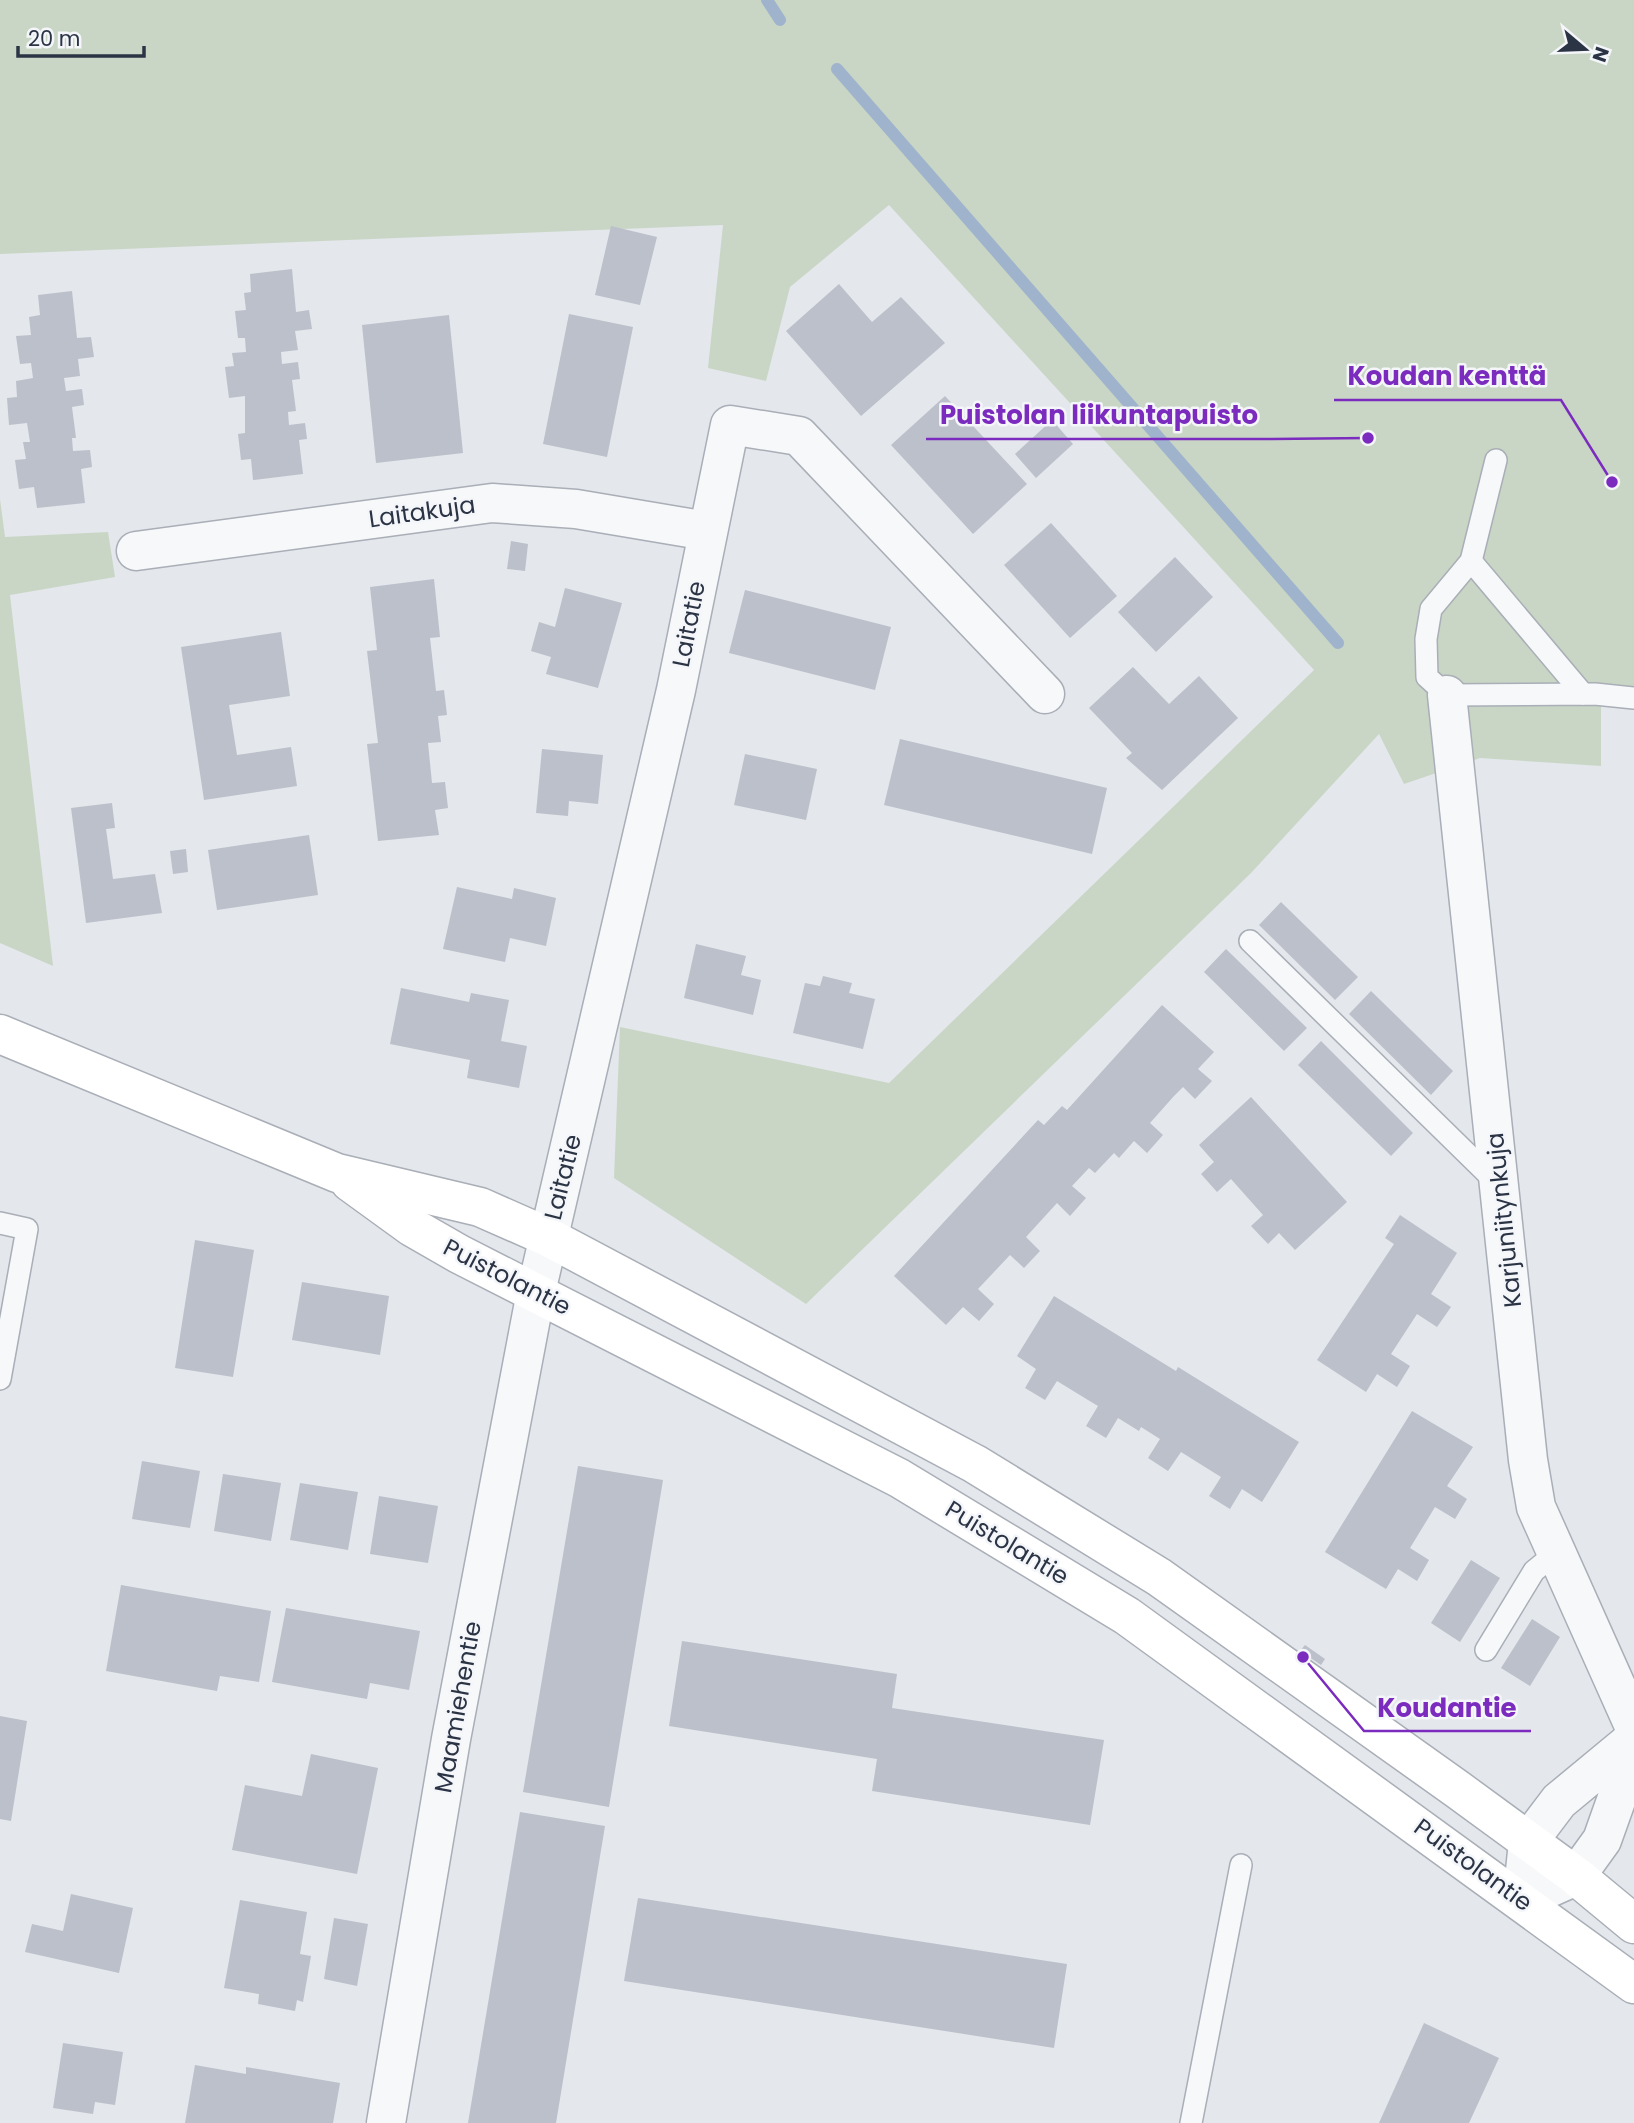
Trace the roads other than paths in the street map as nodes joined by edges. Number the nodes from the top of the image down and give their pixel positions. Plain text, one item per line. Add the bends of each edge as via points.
1 (1496, 460) dead end
2 (708, 531) junction
3 (136, 551) dead end
4 (1471, 561) junction
5 (1045, 694) dead end
6 (1583, 694) junction
7 (1447, 695) junction
8 (1634, 698) edge
9 (1250, 941) dead end
10 (0, 1034) edge
11 (337, 1173) junction
12 (1502, 1188) junction
13 (0, 1223) edge
14 (548, 1237) junction
15 (536, 1292) junction
16 (4, 1334) edge
17 (0, 1378) edge
18 (1556, 1553) junction
19 (1486, 1650) dead end
20 (1634, 1726) edge
21 (1634, 1739) edge
22 (1634, 1750) edge
23 (1528, 1842) junction
24 (1241, 1865) dead end
25 (1576, 1876) junction
26 (1522, 1900) junction
27 (1634, 1924) edge
28 (1634, 1984) edge
29 (386, 2123) edge
30 (1191, 2123) edge

1 - 4 lane
2 - 3 street, Laitakuja via 576,509 492,503
2 - 5 street, Laitatie via 730,425 799,436
2 - 14 street, Laitatie via 641,845
4 - 6 lane
4 - 7 lane via 1431,609 1427,677
6 - 7 lane
6 - 8 lane
7 - 12 street, Karjuniitynkuja
9 - 12 lane
10 - 11 main road, Puistolantie
11 - 14 main road, Puistolantie via 480,1207
11 - 15 main road, Puistolantie via 412,1227
12 - 18 street, Karjuniitynkuja via 1528,1460 1536,1507
13 - 16 lane via 27,1229
14 - 15 street, Laitatie
14 - 23 main road, Puistolantie via 975,1464 1136,1563
15 - 26 main road, Puistolantie via 900,1478 1127,1616
15 - 29 street, Maamiehentie via 451,1739
16 - 17 lane
18 - 19 lane via 1534,1571
18 - 20 street, Karjuniitynkuja
21 - 23 street via 1559,1801
22 - 25 street via 1602,1840
23 - 25 main road, Puistolantie
23 - 26 street
24 - 30 lane
25 - 26 street
25 - 27 main road, Puistolantie
26 - 28 main road, Puistolantie

